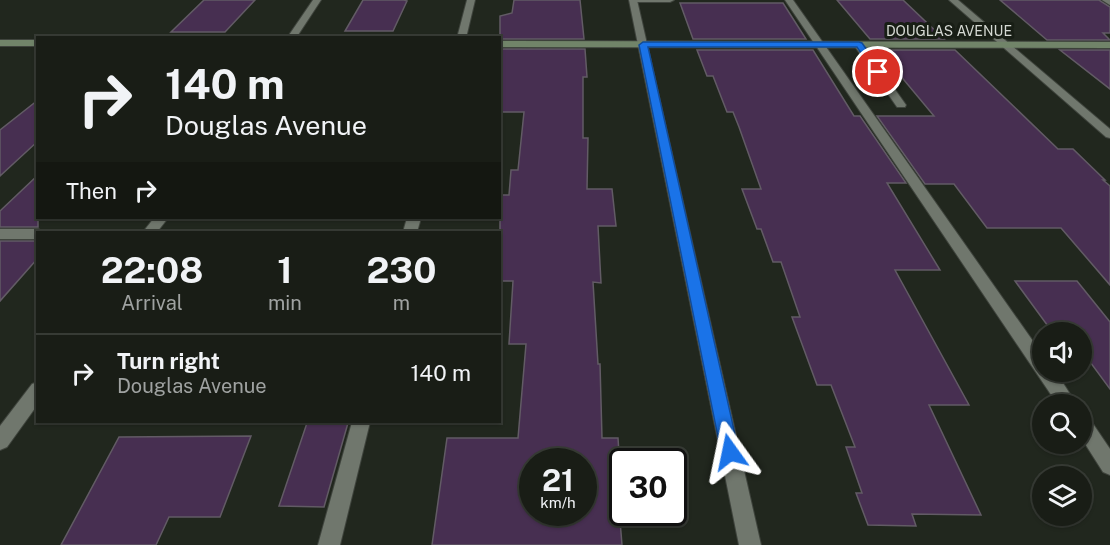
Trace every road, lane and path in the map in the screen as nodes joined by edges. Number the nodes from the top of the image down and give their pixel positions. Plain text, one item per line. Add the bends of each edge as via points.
1 (317, 0) edge
2 (471, 0) edge
3 (633, 0) edge
4 (670, 0) edge
5 (789, 0) edge
6 (953, 0) edge
7 (1106, 0) edge
8 (1110, 2) edge
9 (292, 36) edge
10 (462, 36) edge
11 (0, 44) edge
12 (36, 44) edge
13 (501, 44) edge
14 (643, 45) junction
15 (821, 45) junction
16 (859, 45) junction
17 (1005, 45) junction
18 (1110, 45) edge
19 (901, 105) dead end
20 (1110, 135) edge
21 (160, 219) edge
22 (151, 231) edge
23 (0, 234) edge
24 (36, 234) edge
25 (1032, 353) edge
26 (36, 391) edge
27 (361, 423) edge
28 (4, 431) edge
29 (1092, 439) edge
30 (1110, 466) edge
31 (329, 545) edge
32 (750, 545) edge

1 - 9 street
2 - 10 street
3 - 4 street
3 - 14 street
5 - 15 street
6 - 17 street
7 - 8 street
11 - 12 street
13 - 14 street, DOUGLAS AVENUE
14 - 15 street, DOUGLAS AVENUE
14 - 32 street
15 - 16 street, DOUGLAS AVENUE
15 - 25 street
16 - 17 street, DOUGLAS AVENUE
16 - 19 street
17 - 18 street, DOUGLAS AVENUE
17 - 20 street
21 - 22 street
23 - 24 street
26 - 28 street
27 - 31 street
29 - 30 street

